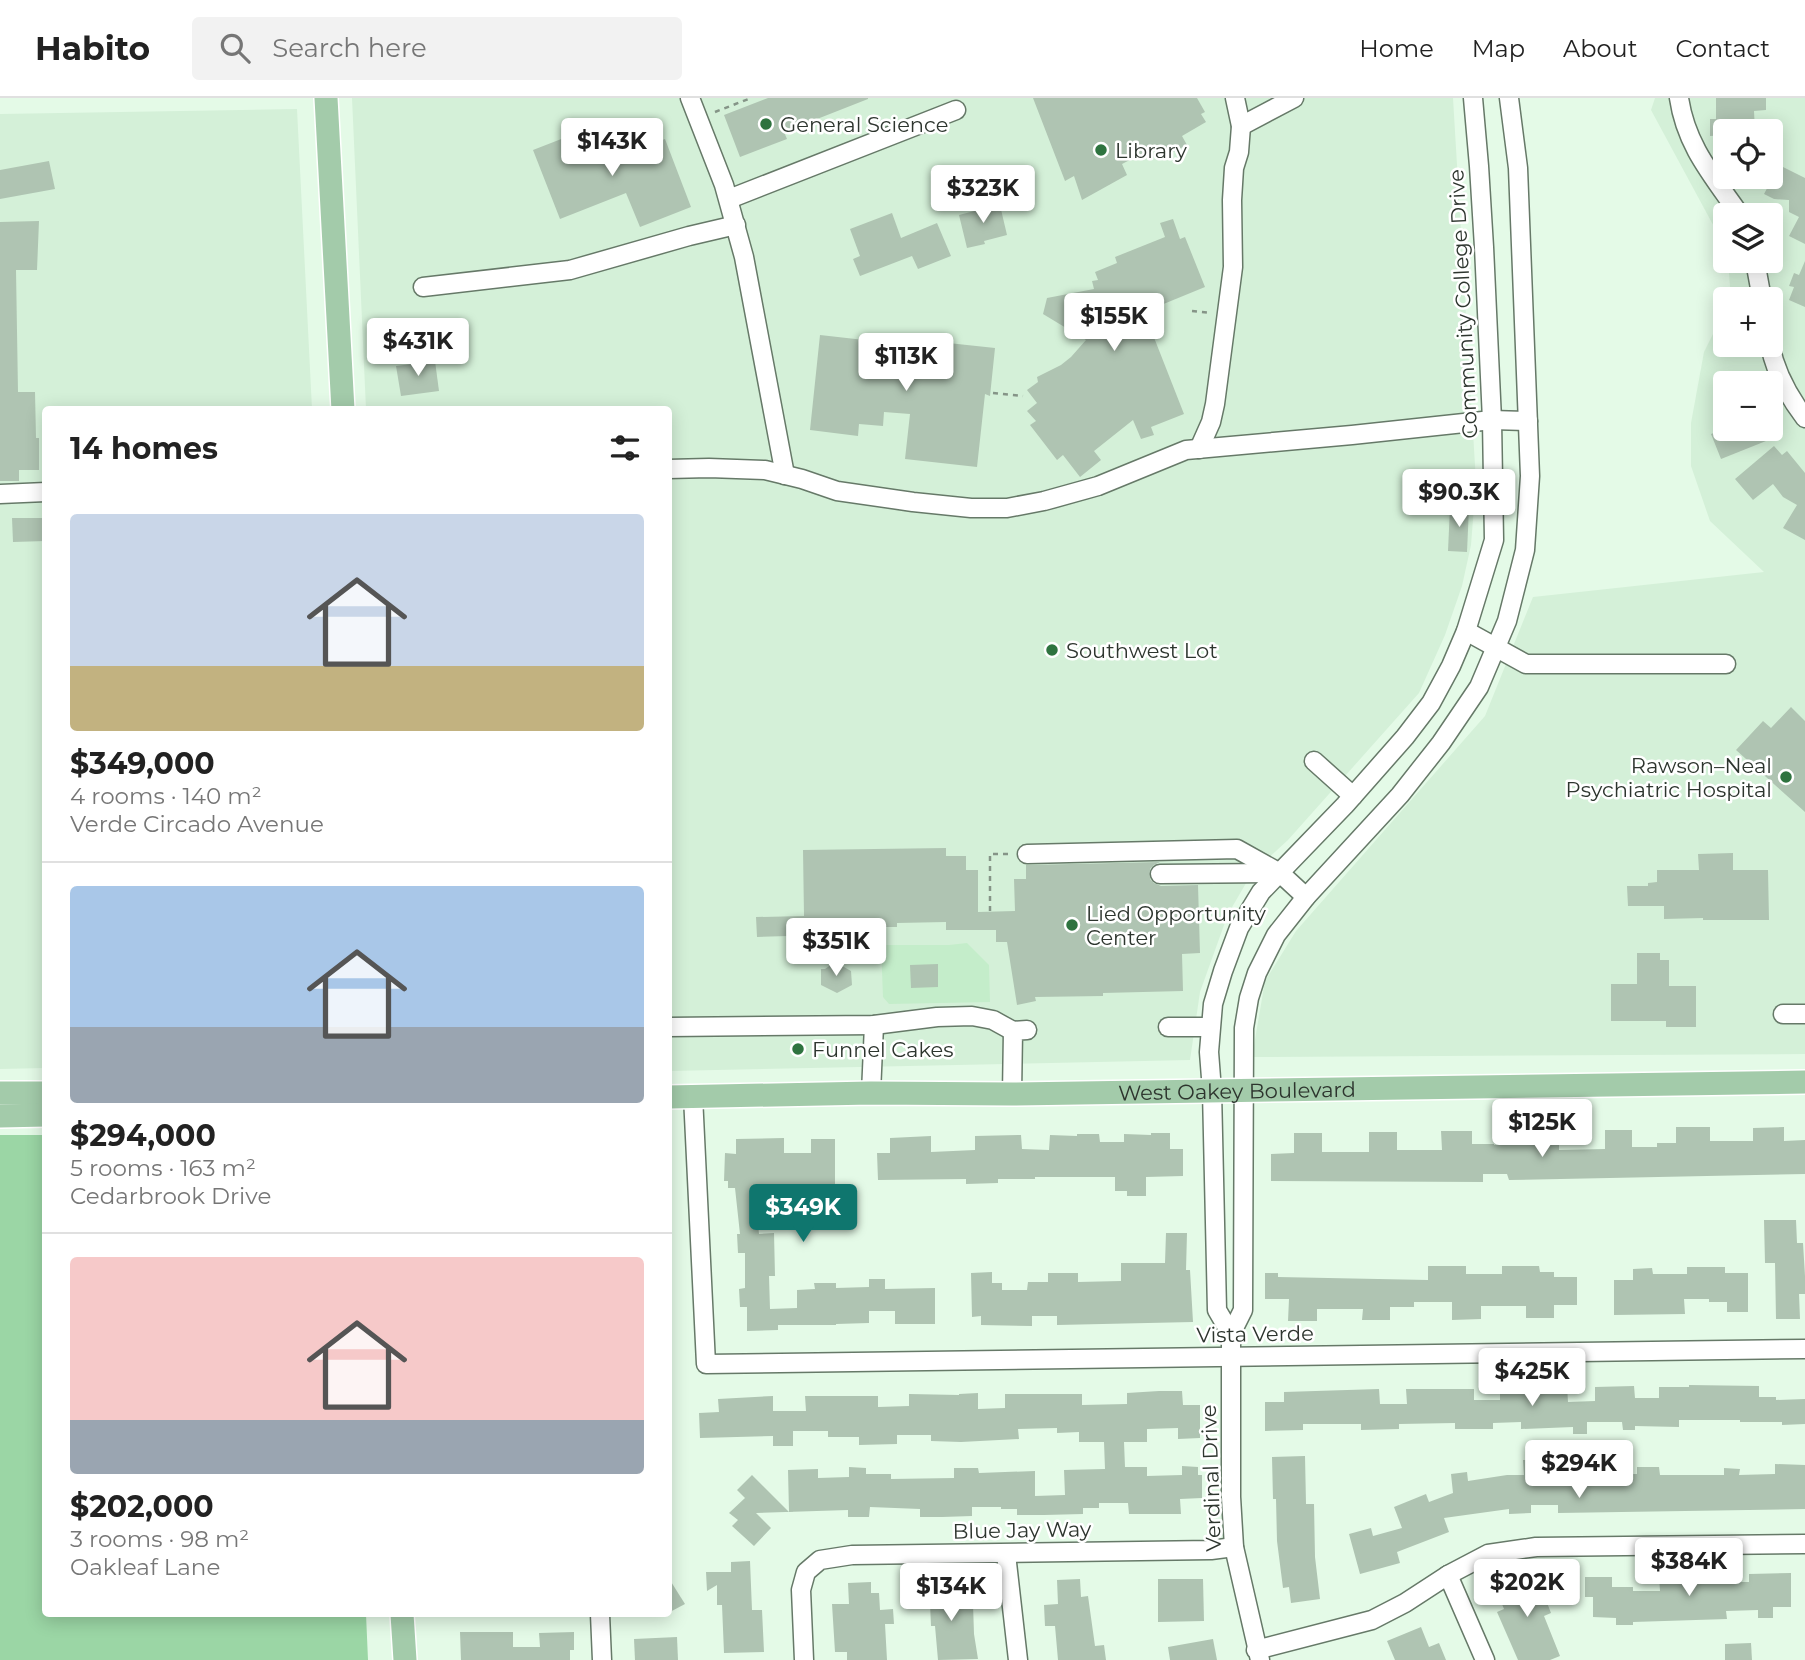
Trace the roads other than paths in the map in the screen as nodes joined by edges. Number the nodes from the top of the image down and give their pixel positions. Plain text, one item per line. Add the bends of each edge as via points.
1 (326, 98) edge
2 (690, 98) edge
3 (1235, 98) edge
4 (1294, 98) edge
5 (1473, 98) edge
6 (1509, 98) edge
7 (1679, 98) edge
8 (956, 110) dead end
9 (1241, 126) junction
10 (729, 199) junction
11 (1732, 203) edge
12 (736, 225) junction
13 (423, 287) dead end
14 (1773, 357) edge
15 (342, 406) edge
16 (1805, 418) edge
17 (1492, 420) junction
18 (1528, 422) junction
19 (1199, 449) junction
20 (672, 469) edge
21 (785, 475) junction
22 (42, 492) edge
23 (0, 494) edge
24 (1466, 631) junction
25 (1496, 649) junction
26 (1726, 664) dead end
27 (1314, 761) dead end
28 (1353, 796) junction
29 (1027, 854) road end
30 (1280, 873) junction
31 (1160, 874) dead end
32 (1306, 897) junction
33 (1783, 1014) dead end
34 (1805, 1014) edge
35 (874, 1025) junction
36 (672, 1027) edge
37 (1168, 1027) dead end
38 (1210, 1027) junction
39 (1805, 1082) edge
40 (1243, 1090) junction
41 (1212, 1091) junction
42 (0, 1093) edge
43 (42, 1093) edge
44 (871, 1093) junction
45 (1012, 1094) junction
46 (693, 1096) junction
47 (672, 1097) edge
48 (42, 1115) edge
49 (0, 1116) edge
50 (1231, 1334) junction
51 (1805, 1349) edge
52 (1232, 1357) junction
53 (1805, 1544) edge
54 (1234, 1547) junction
55 (1006, 1554) junction
56 (1448, 1575) junction
57 (402, 1617) edge
58 (600, 1617) edge
59 (1258, 1655) edge
60 (405, 1660) edge
61 (602, 1660) edge
62 (804, 1660) edge
63 (1018, 1660) edge
64 (1485, 1660) edge

1 - 15 main road
2 - 10 street
3 - 9 street
4 - 9 street
5 - 17 street, Community College Drive
6 - 18 street via 1518,168
7 - 11 street via 1694,148
8 - 10 street
9 - 19 street via 1232,200 1233,267 1216,398
10 - 12 street
12 - 13 street via 570,270
12 - 21 street
14 - 16 street
17 - 18 street
17 - 19 street
17 - 24 street, Community College Drive via 1493,540
18 - 25 street via 1525,550
19 - 21 street via 1185,450 1098,486 1007,508 837,492
20 - 21 street via 739,468
22 - 23 street
24 - 25 street
24 - 28 street, Community College Drive via 1431,703
25 - 26 street via 1526,664
25 - 32 street via 1479,687 1441,743
27 - 28 street
28 - 30 street, Community College Drive
29 - 30 street via 1237,849
30 - 31 street
30 - 32 street
30 - 38 street, Community College Drive via 1261,892 1239,928 1213,1004
32 - 40 street via 1276,935 1257,973 1244,1028
33 - 34 street
35 - 36 street
35 - 44 street
35 - 45 street via 972,1016 1020,1030
37 - 38 street
38 - 41 street, Community College Drive
39 - 40 main road, West Oakey Boulevard
40 - 41 main road, West Oakey Boulevard
40 - 50 street, Verdinal Drive via 1243,1310
41 - 45 main road, West Oakey Boulevard
41 - 50 street, Verdinal Drive via 1217,1310
42 - 43 main road
44 - 45 main road, West Oakey Boulevard
44 - 46 main road, West Oakey Boulevard
46 - 47 main road, West Oakey Boulevard
46 - 52 street, Vista Verde via 706,1364
48 - 49 main road
50 - 52 street, Verdinal Drive
51 - 52 street, Vista Verde
52 - 54 street, Verdinal Drive
53 - 56 street via 1536,1547 1488,1554
54 - 55 street, Blue Jay Way
54 - 59 street, Verdinal Drive
55 - 62 street, Blue Jay Way via 852,1555 820,1560 806,1572 801,1590
55 - 63 street
56 - 59 street via 1372,1620
56 - 64 street
57 - 60 main road
58 - 61 street

